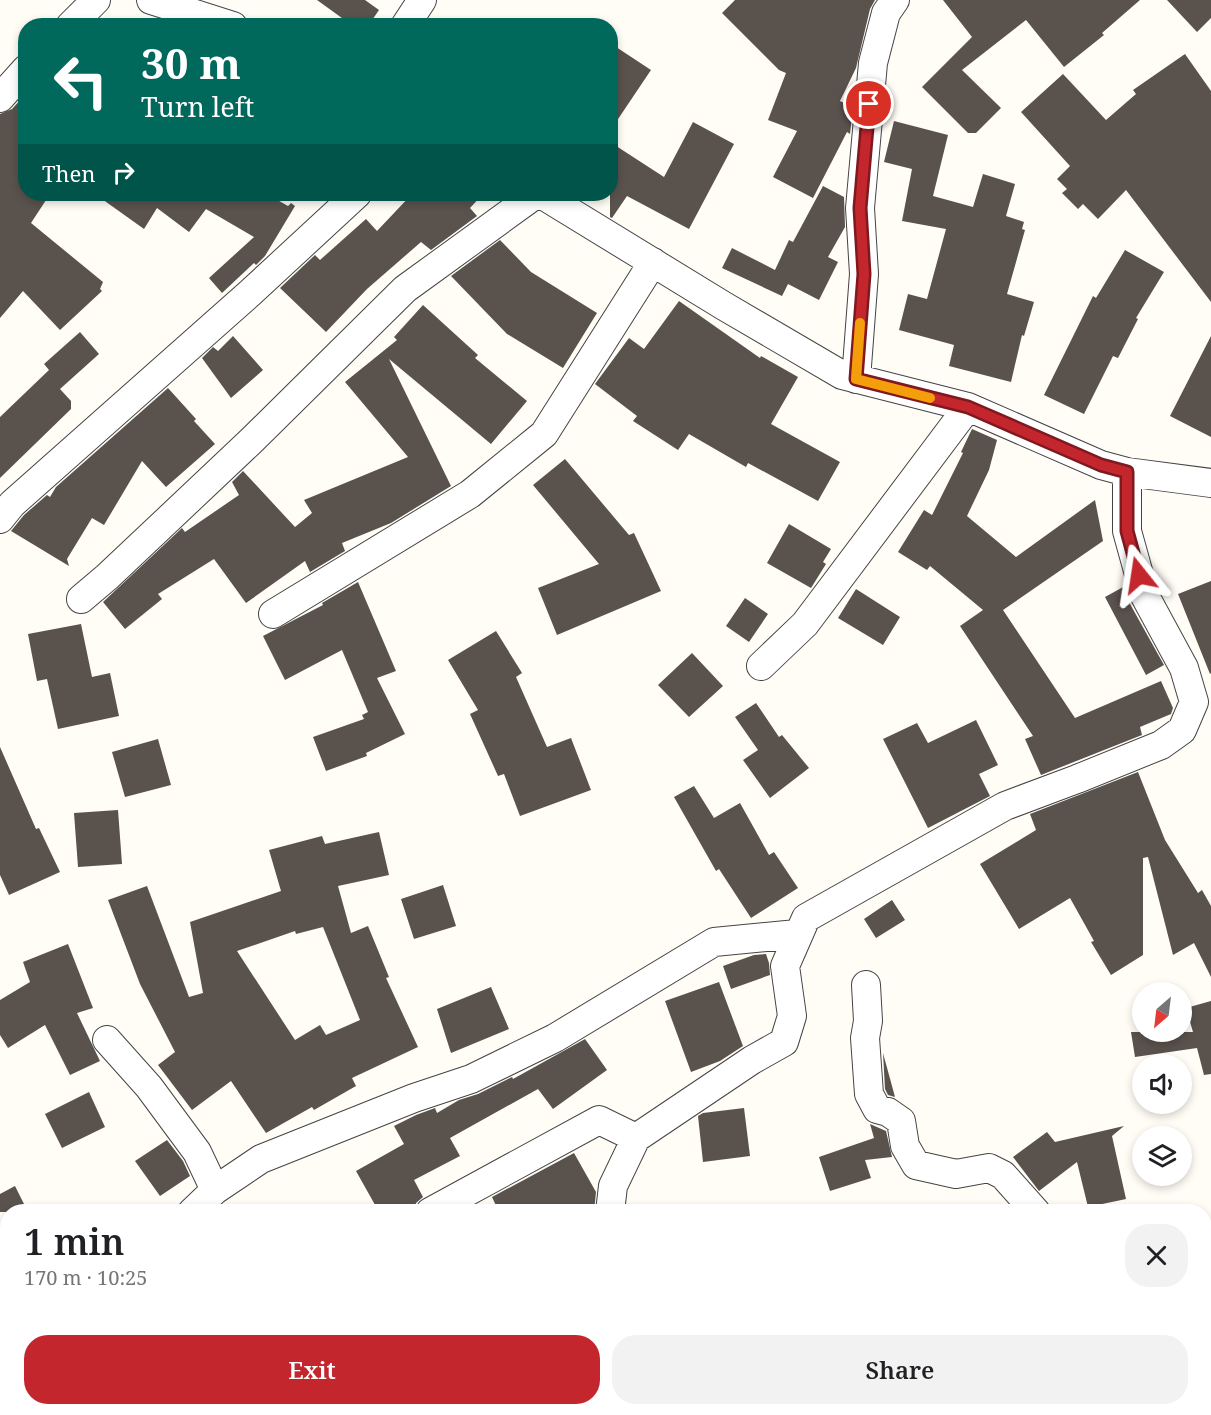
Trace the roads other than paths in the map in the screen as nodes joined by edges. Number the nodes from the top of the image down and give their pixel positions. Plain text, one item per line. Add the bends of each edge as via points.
1 (96, 0) edge
2 (152, 0) edge
3 (422, 0) edge
4 (895, 0) edge
5 (78, 18) edge
6 (208, 18) edge
7 (410, 18) edge
8 (18, 78) edge
9 (0, 98) edge
10 (350, 201) edge
11 (526, 201) edge
12 (553, 201) edge
13 (653, 262) junction
14 (856, 379) junction
15 (968, 407) junction
16 (1127, 472) junction
17 (1211, 483) edge
18 (0, 519) edge
19 (81, 599) dead end
20 (273, 614) dead end
21 (761, 666) dead end
22 (797, 934) junction
23 (866, 984) dead end
24 (107, 1040) dead end
25 (636, 1138) junction
26 (215, 1190) junction
27 (200, 1204) edge
28 (444, 1204) edge
29 (611, 1204) edge
30 (1029, 1204) edge

1 - 5 street
2 - 6 street
3 - 7 street
4 - 14 street via 886,13 873,63 860,208 864,274
8 - 9 street
10 - 18 street via 12,504
11 - 19 street via 405,289 250,442
12 - 13 street
13 - 14 street via 842,375
13 - 20 street via 544,434 470,494
14 - 15 street
15 - 16 street via 1101,465
15 - 21 street via 805,624
16 - 17 street
16 - 22 street via 1127,531 1145,596 1184,668 1194,702 1182,730 1161,745 1005,806 806,918
22 - 25 street via 785,966 792,1016 784,1042
22 - 26 street via 714,942 555,1038 471,1079 261,1159
23 - 30 street via 869,1094 877,1109 901,1121 905,1146 916,1165 956,1174 989,1168 1003,1175
24 - 26 street via 149,1087 197,1152
25 - 28 street via 599,1120
25 - 29 street via 613,1186
26 - 27 street

